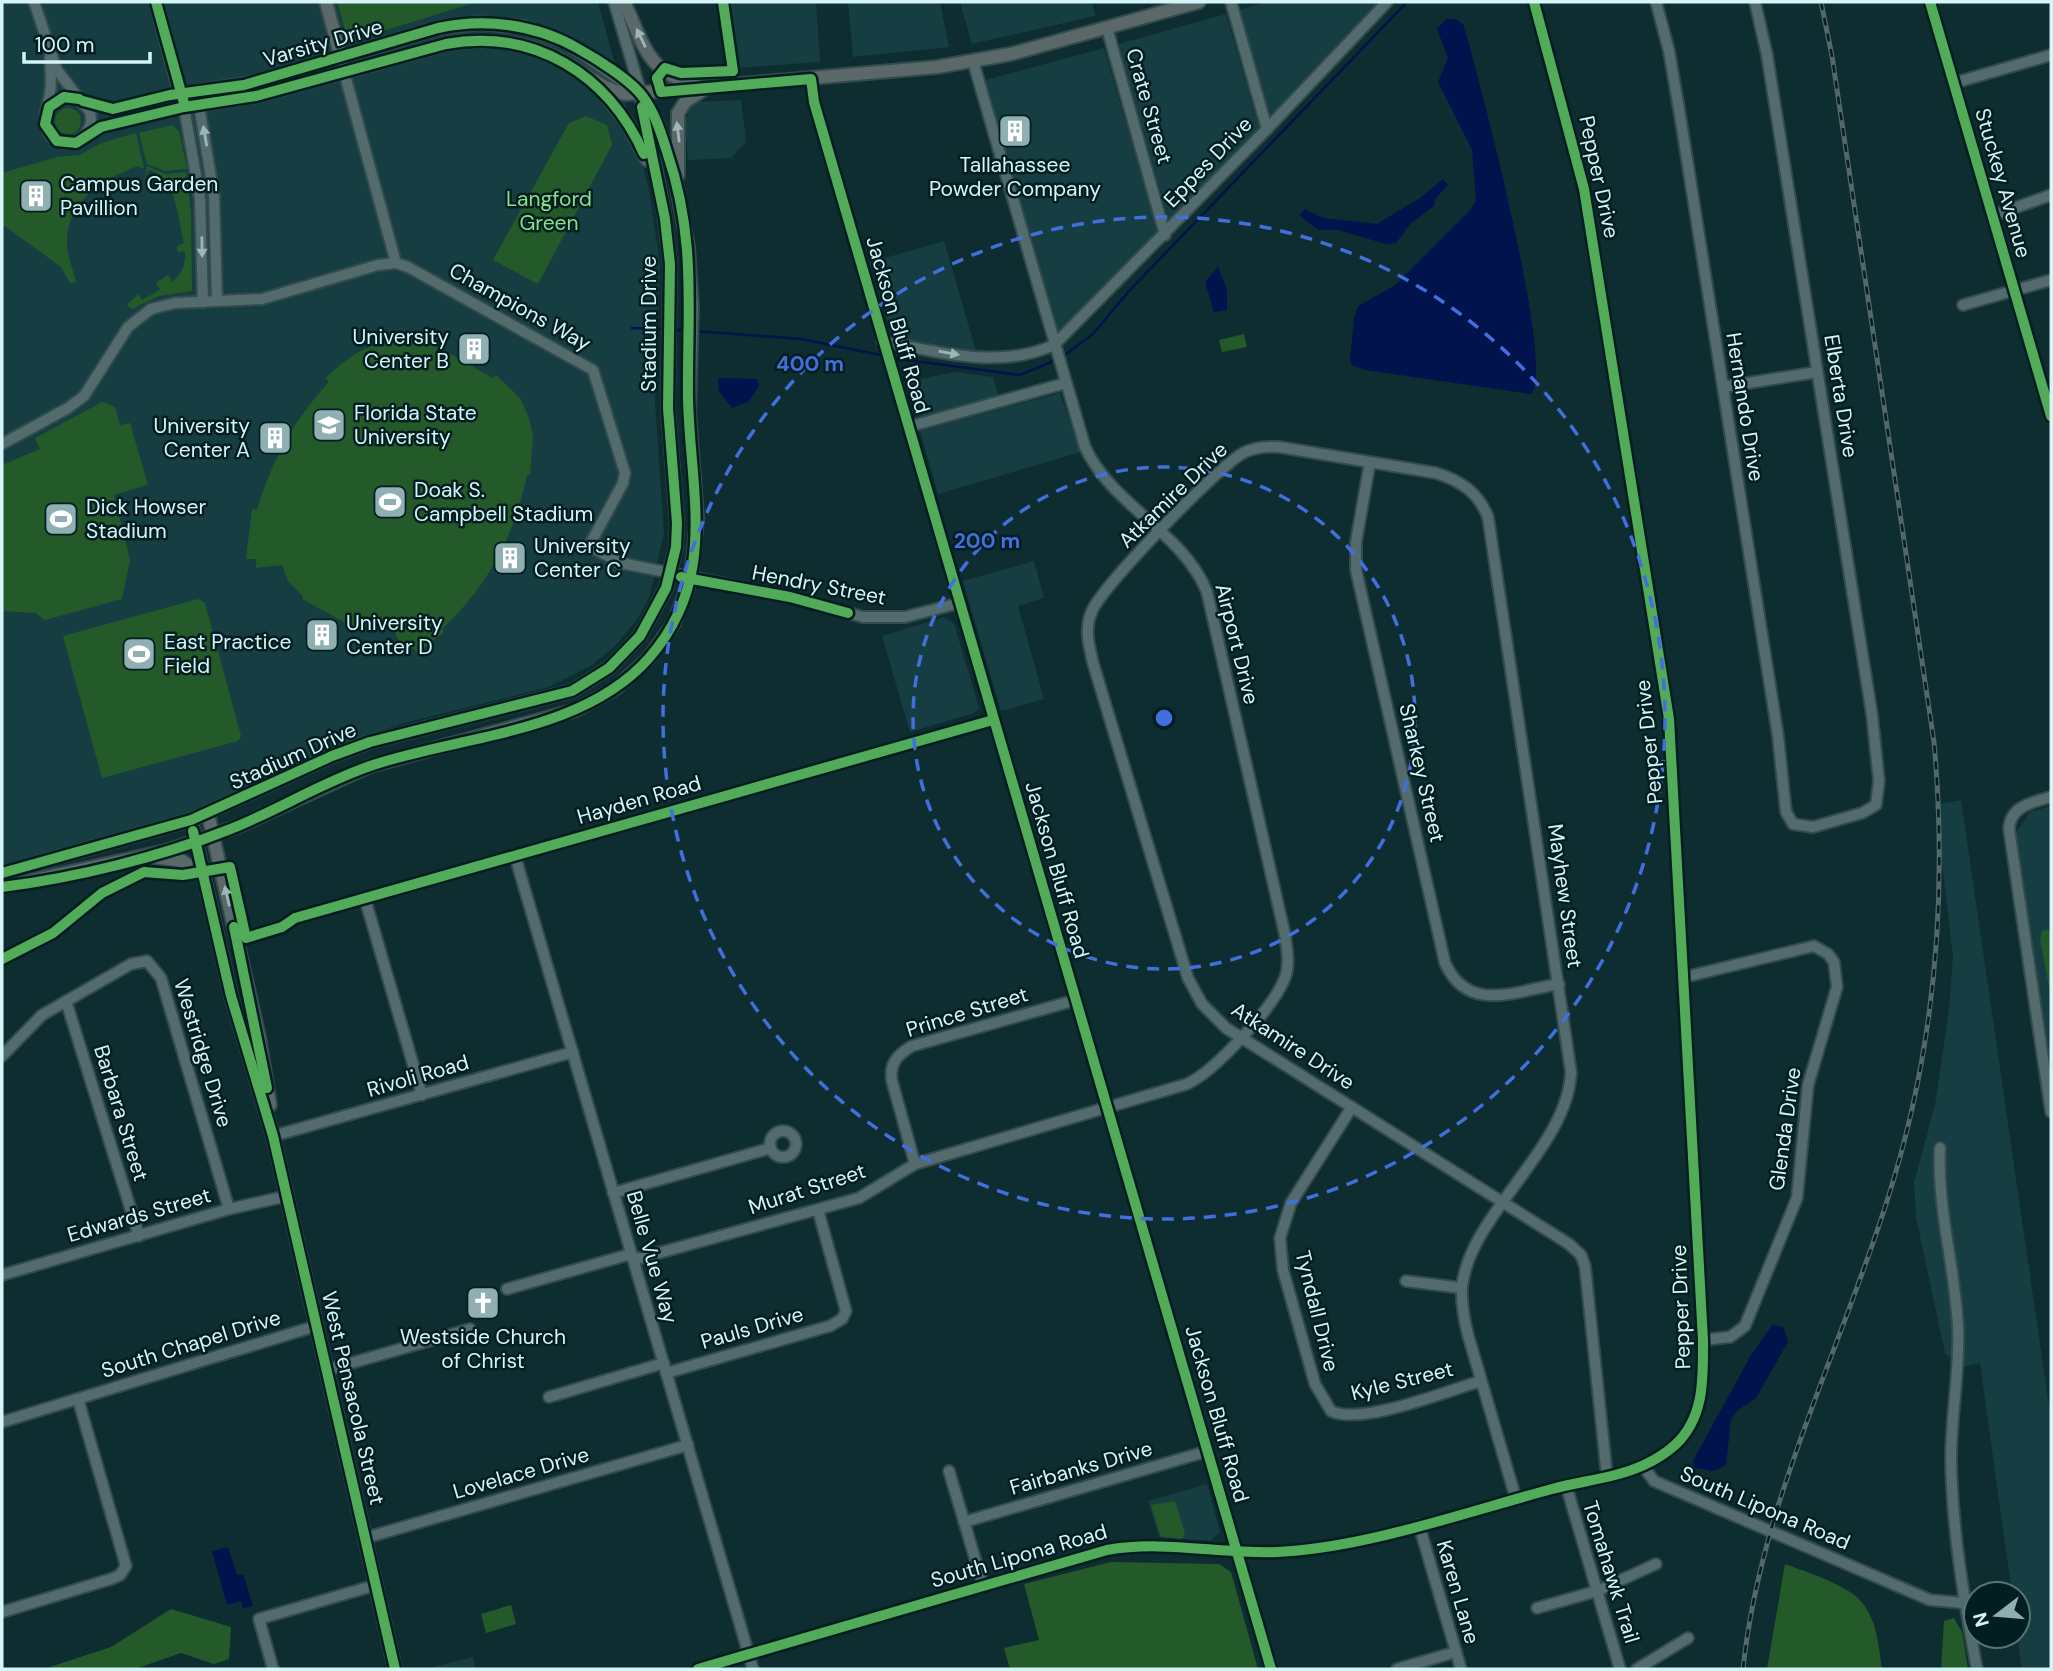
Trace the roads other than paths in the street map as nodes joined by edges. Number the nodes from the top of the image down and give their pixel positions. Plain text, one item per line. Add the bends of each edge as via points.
1 (34, 2) edge
2 (156, 2) edge
3 (326, 2) edge
4 (614, 2) edge
5 (624, 2) edge
6 (1199, 2) edge
7 (1231, 2) edge
8 (1387, 2) edge
9 (1534, 2) edge
10 (1656, 2) edge
11 (1755, 2) edge
12 (1930, 2) edge
13 (1107, 28) junction
14 (50, 54) junction
15 (2051, 55) edge
16 (341, 58) junction
17 (973, 61) junction
18 (344, 72) junction
19 (811, 79) junction
20 (1954, 83) junction
21 (597, 85) junction
22 (710, 88) junction
23 (641, 93) junction
24 (198, 99) junction
25 (81, 100) junction
26 (183, 100) junction
27 (47, 111) junction
28 (1267, 129) junction
29 (87, 134) junction
30 (680, 194) junction
31 (2051, 195) edge
32 (662, 204) junction
33 (1992, 215) junction
34 (1165, 235) junction
35 (397, 264) junction
36 (2051, 280) edge
37 (2015, 290) junction
38 (216, 301) junction
39 (202, 302) junction
40 (1963, 305) dead end
41 (882, 343) junction
42 (1055, 349) junction
43 (1817, 372) junction
44 (1066, 383) junction
45 (1723, 387) junction
46 (2051, 416) edge
47 (908, 427) junction
48 (2, 444) edge
49 (1258, 447) joint
50 (1370, 462) junction
51 (1160, 533) junction
52 (670, 575) junction
53 (691, 579) junction
54 (959, 603) junction
55 (993, 720) junction
56 (2051, 797) edge
57 (208, 814) junction
58 (191, 820) junction
59 (1790, 820) joint
60 (213, 836) junction
61 (196, 841) junction
62 (147, 856) junction
63 (515, 856) junction
64 (2, 873) edge
65 (204, 877) junction
66 (2, 887) edge
67 (365, 899) junction
68 (295, 918) dead end
69 (1685, 976) junction
70 (1559, 984) junction
71 (1076, 1000) junction
72 (66, 1001) junction
73 (1241, 1036) junction
74 (573, 1052) junction
75 (2, 1056) edge
76 (422, 1096) junction
77 (1352, 1107) junction
78 (1108, 1109) junction
79 (2051, 1112) edge
80 (273, 1136) junction
81 (771, 1147) dead end
82 (1940, 1148) dead end
83 (915, 1164) junction
84 (613, 1194) junction
85 (288, 1196) junction
86 (1503, 1204) junction
87 (229, 1209) junction
88 (818, 1210) junction
89 (139, 1236) junction
90 (632, 1257) junction
91 (2, 1275) edge
92 (1406, 1281) dead end
93 (1462, 1288) junction
94 (507, 1289) dead end
95 (316, 1326) junction
96 (470, 1329) dead end
97 (1703, 1340) junction
98 (665, 1368) junction
99 (327, 1370) junction
100 (1481, 1381) junction
101 (549, 1396) dead end
102 (78, 1399) junction
103 (1333, 1412) joint
104 (2, 1422) edge
105 (688, 1445) junction
106 (1208, 1451) junction
107 (1643, 1466) junction
108 (949, 1471) dead end
109 (1607, 1476) junction
110 (1566, 1485) junction
111 (1516, 1499) junction
112 (964, 1522) junction
113 (1419, 1525) junction
114 (365, 1538) junction
115 (1237, 1551) junction
116 (1656, 1564) dead end
117 (1962, 1581) edge
118 (376, 1585) junction
119 (984, 1585) junction
120 (1597, 1591) junction
121 (1962, 1603) edge
122 (1537, 1608) dead end
123 (2, 1612) edge
124 (1688, 1637) dead end
125 (1973, 1650) edge
126 (1456, 1653) junction
127 (749, 1655) junction
128 (273, 1669) edge
129 (395, 1669) edge
130 (698, 1669) edge
131 (753, 1669) edge
132 (1271, 1669) edge
133 (1397, 1669) edge
134 (1461, 1669) edge
135 (1620, 1669) edge
136 (1637, 1669) edge
137 (1977, 1669) edge

1 - 14 street
2 - 26 main road
3 - 16 main road
4 - 23 street
22 -> 5 main road via 672,78 658,69
6 - 13 main road
7 - 28 street
8 - 28 street, Eppes Drive
9 - 69 street, Pepper Drive via 1584,189 1665,692 1672,740
10 - 45 street, Hernando Drive via 1671,64
11 - 43 street, Elberta Drive
12 - 20 street, Stuckey Avenue
13 - 17 main road
13 - 34 street, Crate Street
14 - 25 street via 64,82
14 - 27 street
15 - 20 street
16 - 18 main road
16 - 23 main road, Varsity Drive via 446,26 510,25 573,45
16 - 24 main road, Varsity Drive
17 - 19 main road
17 - 42 street, Airport Drive
18 - 21 main road, Varsity Drive via 446,44 491,40 535,47
18 - 24 main road, Varsity Drive via 256,96
18 - 35 street
19 - 22 main road
19 - 41 street, Jackson Bluff Road
20 - 33 street, Stuckey Avenue
21 - 23 main road, Varsity Drive via 621,93
21 - 32 main road via 633,132
22 - 23 main road
30 -> 22 main road via 678,113 689,98
23 - 30 main road, Stadium Drive via 662,135
23 - 32 main road, Stadium Drive
24 - 26 main road, Varsity Drive
38 -> 24 street via 214,196
25 - 26 street, Varsity Drive via 113,109
25 - 27 street via 59,99
25 - 29 street via 92,119
26 - 29 street, Varsity Drive
26 -> 39 street via 199,188
27 - 29 street via 47,129 57,141 72,143
28 - 34 street, Eppes Drive
30 - 53 main road, Stadium Drive via 692,308 689,412 697,527
31 - 33 street
32 - 52 main road, Stadium Drive via 672,307 669,424 677,523
33 - 37 street, Stuckey Avenue
34 - 42 street, Eppes Drive
35 - 38 street via 378,265 262,299
35 - 52 street, Champions Way via 593,370 625,473 589,546 621,563
36 - 37 street
37 - 40 street
37 - 46 street, Stuckey Avenue
38 - 39 street
39 - 48 street via 162,305 142,313 84,396
41 -> 42 street via 987,358
41 - 47 street, Jackson Bluff Road
42 - 44 street, Airport Drive
43 - 45 street
43 - 59 street, Elberta Drive via 1872,715 1879,798 1872,809 1813,827 1799,827
44 - 47 street
44 - 51 street, Airport Drive via 1092,462
45 - 59 street, Hernando Drive
47 - 54 street, Jackson Bluff Road
49 - 50 street, Mayhew Street
49 - 51 street, Atkamire Drive via 1230,462
50 - 70 street, Mayhew Street via 1454,479 1479,499 1488,517
50 - 70 street, Sharkey Street via 1356,542 1356,570 1445,963 1456,984 1476,995
51 - 73 street, Airport Drive via 1196,570 1207,592 1285,935 1285,976
51 - 73 street, Atkamire Drive via 1104,591 1092,610 1089,646 1188,978 1210,1013
52 - 53 street, Hendry Street
52 - 57 main road, Stadium Drive via 640,636 609,668 584,685 351,749
53 - 54 street, Hendry Street via 790,597 873,619 905,617
53 - 60 main road, Stadium Drive via 674,623 658,647 628,678 594,701 562,715 370,766
54 - 55 street, Jackson Bluff Road
55 - 63 street, Hayden Road
55 - 71 street, Jackson Bluff Road
56 - 79 street via 2013,813 2009,829
57 - 58 main road, Stadium Drive
57 - 60 main road, West Pensacola Street
58 - 61 main road, West Pensacola Street
58 - 64 main road, Stadium Drive
60 - 61 main road, Stadium Drive
80 -> 60 main road, West Pensacola Street via 259,1037
61 - 62 main road, Stadium Drive
61 - 65 main road, West Pensacola Street
62 - 65 main road via 183,861
62 - 66 main road, Stadium Drive
63 - 67 street, Hayden Road
63 - 74 street, Belle Vue Way
65 - 80 main road, West Pensacola Street via 235,1008
67 - 68 street, Hayden Road
67 - 76 street
69 - 97 street, Pepper Drive
69 - 97 street, Glenda Drive via 1814,946 1834,962 1838,980 1808,1085 1797,1198 1745,1326 1730,1336
70 - 86 street, Mayhew Street via 1570,1054 1569,1094
71 - 78 street, Jackson Bluff Road
71 - 83 street, Prince Street via 912,1046 896,1059 892,1081
72 - 75 street, Westridge Drive via 31,1024
72 - 87 street, Westridge Drive via 131,964 147,961 157,971
72 - 89 street, Barbara Street
73 - 77 street, Atkamire Drive
73 - 78 street, Airport Drive via 1198,1079
74 - 76 street, Rivoli Road
74 - 84 street, Belle Vue Way
76 - 80 street, Rivoli Road
77 - 86 street, Atkamire Drive
77 - 103 street, Tyndall Drive via 1294,1197 1280,1238 1283,1270 1315,1384
78 - 83 street, Murat Street
78 - 106 street, Jackson Bluff Road
80 - 85 main road, West Pensacola Street
81 - 84 street
82 - 117 street via 1939,1176 1958,1326 1951,1460
83 - 88 street, Murat Street via 872,1192
84 - 90 street, Belle Vue Way
85 - 87 street, Edwards Street
85 - 95 main road, West Pensacola Street
86 - 93 street, Mayhew Street via 1473,1252
86 - 109 street, Atkamire Drive via 1569,1244 1583,1260
87 - 89 street, Edwards Street
88 - 90 street, Murat Street
88 - 98 street, Pauls Drive via 845,1315 830,1326
89 - 91 street, Edwards Street
90 - 94 street, Murat Street
90 - 98 street, Belle Vue Way
92 - 93 street
93 - 100 street, Mayhew Street via 1463,1314
95 - 99 main road, West Pensacola Street
95 - 102 street, South Chapel Drive
96 - 99 street
97 - 107 street, Pepper Drive via 1703,1390 1698,1410 1677,1443
98 - 101 street, Pauls Drive
98 - 105 street, Belle Vue Way
99 - 114 main road, West Pensacola Street
100 - 103 street, Kyle Street via 1378,1410 1350,1415
100 - 111 street, Mayhew Street
102 - 104 street, South Chapel Drive
102 - 123 street via 126,1566 111,1580
105 - 114 street, Lovelace Drive
105 - 127 street, Belle Vue Way
106 - 112 street, Fairbanks Drive
106 - 115 street, Jackson Bluff Road
107 - 109 street, South Lipona Road
107 - 121 street, South Lipona Road via 1654,1481 1770,1533 1930,1600
108 - 112 street
109 - 110 street, South Lipona Road
110 - 111 street, South Lipona Road
110 - 120 street, Tomahawk Trail
111 - 113 street, South Lipona Road
112 - 119 street
113 - 115 street, South Lipona Road via 1311,1548
113 - 126 street, Karen Lane
114 - 118 main road, West Pensacola Street
115 - 119 street, South Lipona Road via 1125,1547
115 - 132 street, Jackson Bluff Road
116 - 120 street
118 - 128 street via 259,1619
118 - 129 main road, West Pensacola Street
119 - 127 street, South Lipona Road
120 - 122 street
120 - 135 street, Tomahawk Trail
124 - 136 street
125 - 137 street
126 - 133 street
126 - 134 street, Karen Lane
127 - 130 street, South Lipona Road
127 - 131 street, Belle Vue Way

